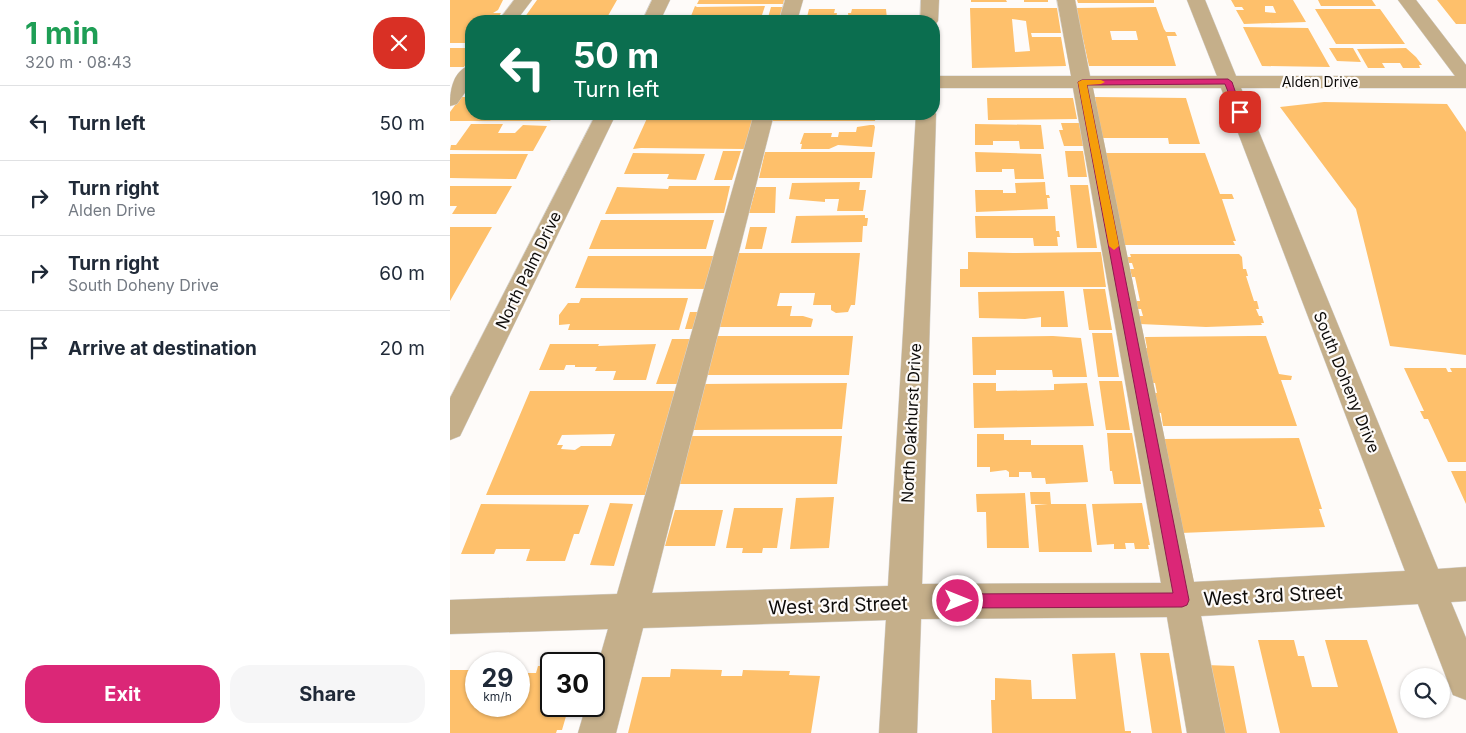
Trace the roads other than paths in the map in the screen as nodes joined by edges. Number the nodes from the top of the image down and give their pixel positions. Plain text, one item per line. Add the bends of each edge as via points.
1 (522, 0) edge
2 (661, 0) edge
3 (794, 0) edge
4 (930, 0) edge
5 (1066, 0) edge
6 (1196, 0) edge
7 (1407, 0) edge
8 (511, 15) edge
9 (654, 15) edge
10 (790, 15) edge
11 (929, 15) edge
12 (464, 80) edge
13 (1466, 80) edge
14 (940, 82) edge
15 (1082, 82) junction
16 (1228, 82) junction
17 (450, 100) edge
18 (603, 120) edge
19 (762, 120) edge
20 (926, 120) edge
21 (450, 427) edge
22 (1466, 584) edge
23 (1428, 585) junction
24 (1182, 600) junction
25 (903, 602) junction
26 (628, 613) junction
27 (450, 617) edge
28 (1466, 682) edge
29 (597, 733) edge
30 (898, 733) edge
31 (1206, 733) edge

1 - 8 street
2 - 9 street
3 - 10 street
4 - 11 street
5 - 15 street
6 - 16 street, South Doheny Drive
7 - 13 street
12 - 17 street
13 - 16 street, Alden Drive
14 - 15 street, Alden Drive
15 - 16 street, Alden Drive
15 - 24 street
16 - 23 street, South Doheny Drive
18 - 21 street, North Palm Drive
19 - 26 street
20 - 25 street, North Oakhurst Drive
22 - 23 street, West 3rd Street
23 - 24 street, West 3rd Street
23 - 28 street, South Doheny Drive
24 - 25 street, West 3rd Street
24 - 31 street
25 - 26 street, West 3rd Street
25 - 30 street, North Oakhurst Drive
26 - 27 street, West 3rd Street
26 - 29 street

